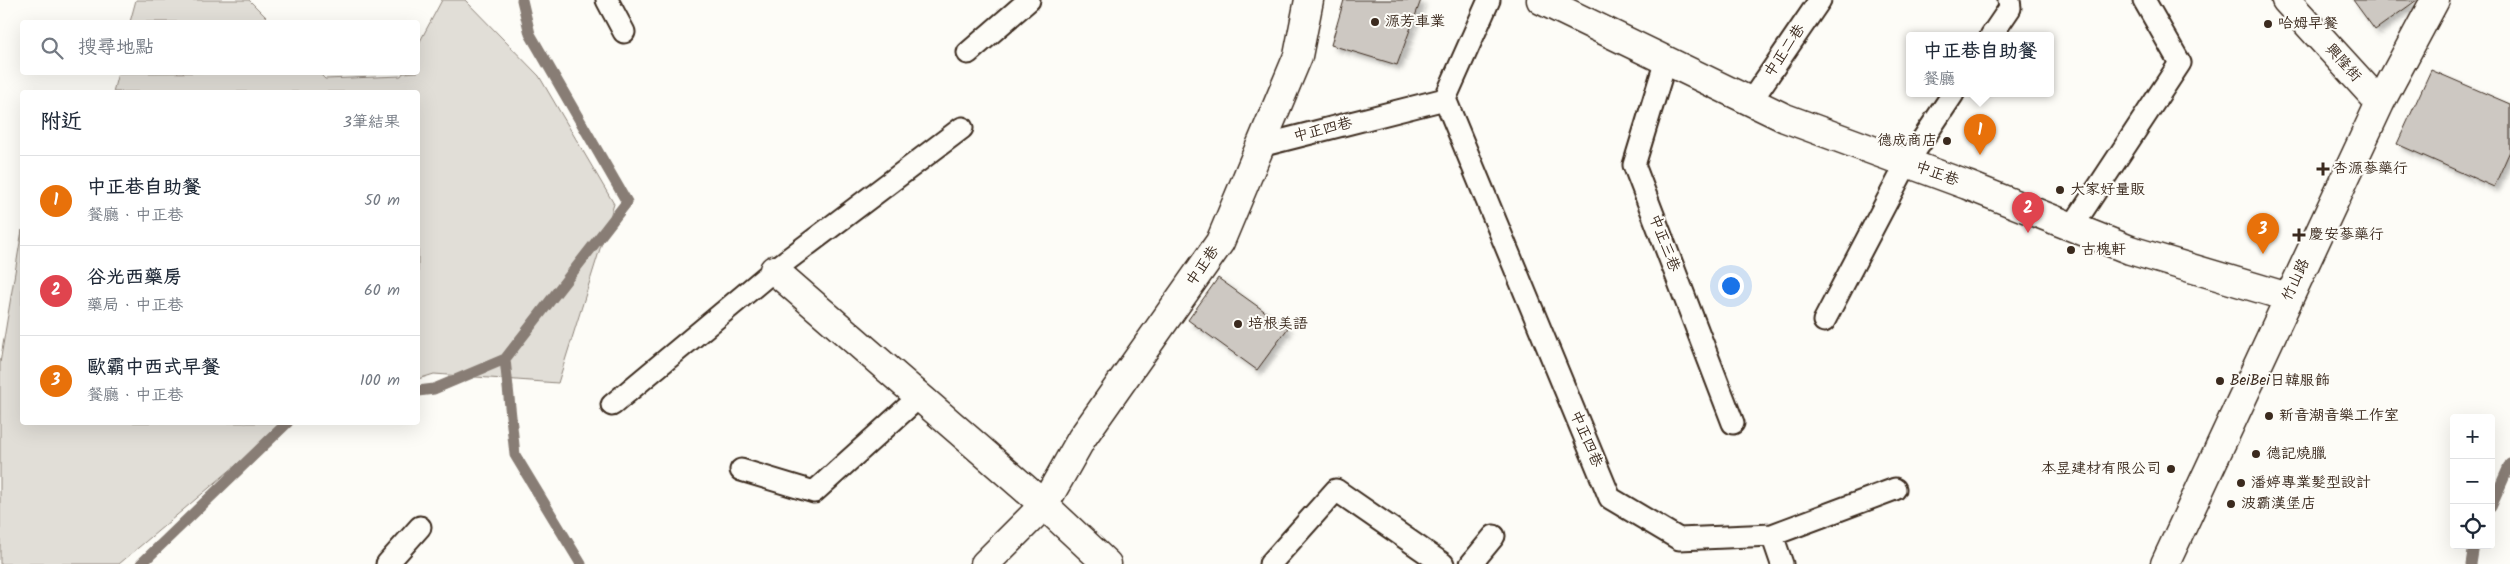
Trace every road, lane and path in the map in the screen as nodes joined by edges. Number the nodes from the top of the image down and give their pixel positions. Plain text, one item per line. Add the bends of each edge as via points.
1 (606, 0) edge
2 (1029, 0) edge
3 (1309, 0) edge
4 (1489, 0) edge
5 (1541, 0) edge
6 (1820, 0) edge
7 (2009, 0) edge
8 (2144, 0) edge
9 (2286, 0) edge
10 (2435, 0) edge
11 (624, 32) dead end
12 (1994, 32) edge
13 (968, 53) dead end
14 (1666, 60) junction
15 (1951, 97) edge
16 (1445, 99) junction
17 (1751, 101) junction
18 (2380, 103) junction
19 (962, 128) dead end
20 (1260, 146) junction
21 (1907, 163) junction
22 (2072, 227) junction
23 (774, 270) junction
24 (2288, 296) junction
25 (1824, 321) dead end
26 (920, 397) junction
27 (612, 405) dead end
28 (1733, 422) dead end
29 (741, 470) dead end
30 (1895, 489) dead end
31 (1044, 505) junction
32 (420, 527) dead end
33 (1772, 535) junction
34 (1494, 536) dead end
35 (387, 564) edge
36 (985, 564) edge
37 (1107, 564) edge
38 (1270, 564) edge
39 (1443, 564) edge
40 (1471, 564) edge
41 (1782, 564) edge
42 (2165, 564) edge

1 - 11 lane
2 - 13 lane
3 - 20 street, 中正巷 via 1298,56
4 - 16 lane
5 - 14 street, 中正巷
6 - 17 lane, 中正二巷
7 - 12 lane via 2010,8
8 - 22 lane via 2180,63
9 - 18 street, 興隆街
10 - 18 street, 竹山路
14 - 17 street, 中正巷
14 - 28 lane, 中正三巷 via 1634,165
15 - 21 lane
16 - 20 lane, 中正四巷
16 - 33 lane, 中正四巷 via 1610,498 1680,539
17 - 21 street, 中正巷 via 1785,118
18 - 24 street, 竹山路
19 - 23 lane
20 - 31 street, 中正巷 via 1220,242 1082,438
21 - 22 street, 中正巷
21 - 25 lane
22 - 24 street, 中正巷 via 2130,250
23 - 26 street
23 - 27 lane
24 - 42 street, 竹山路
26 - 29 lane via 814,492
26 - 31 street
30 - 33 lane, 中正四巷
31 - 36 street, 中正巷
31 - 37 street
32 - 35 lane
33 - 41 lane
34 - 40 lane
38 - 39 lane via 1336,490

